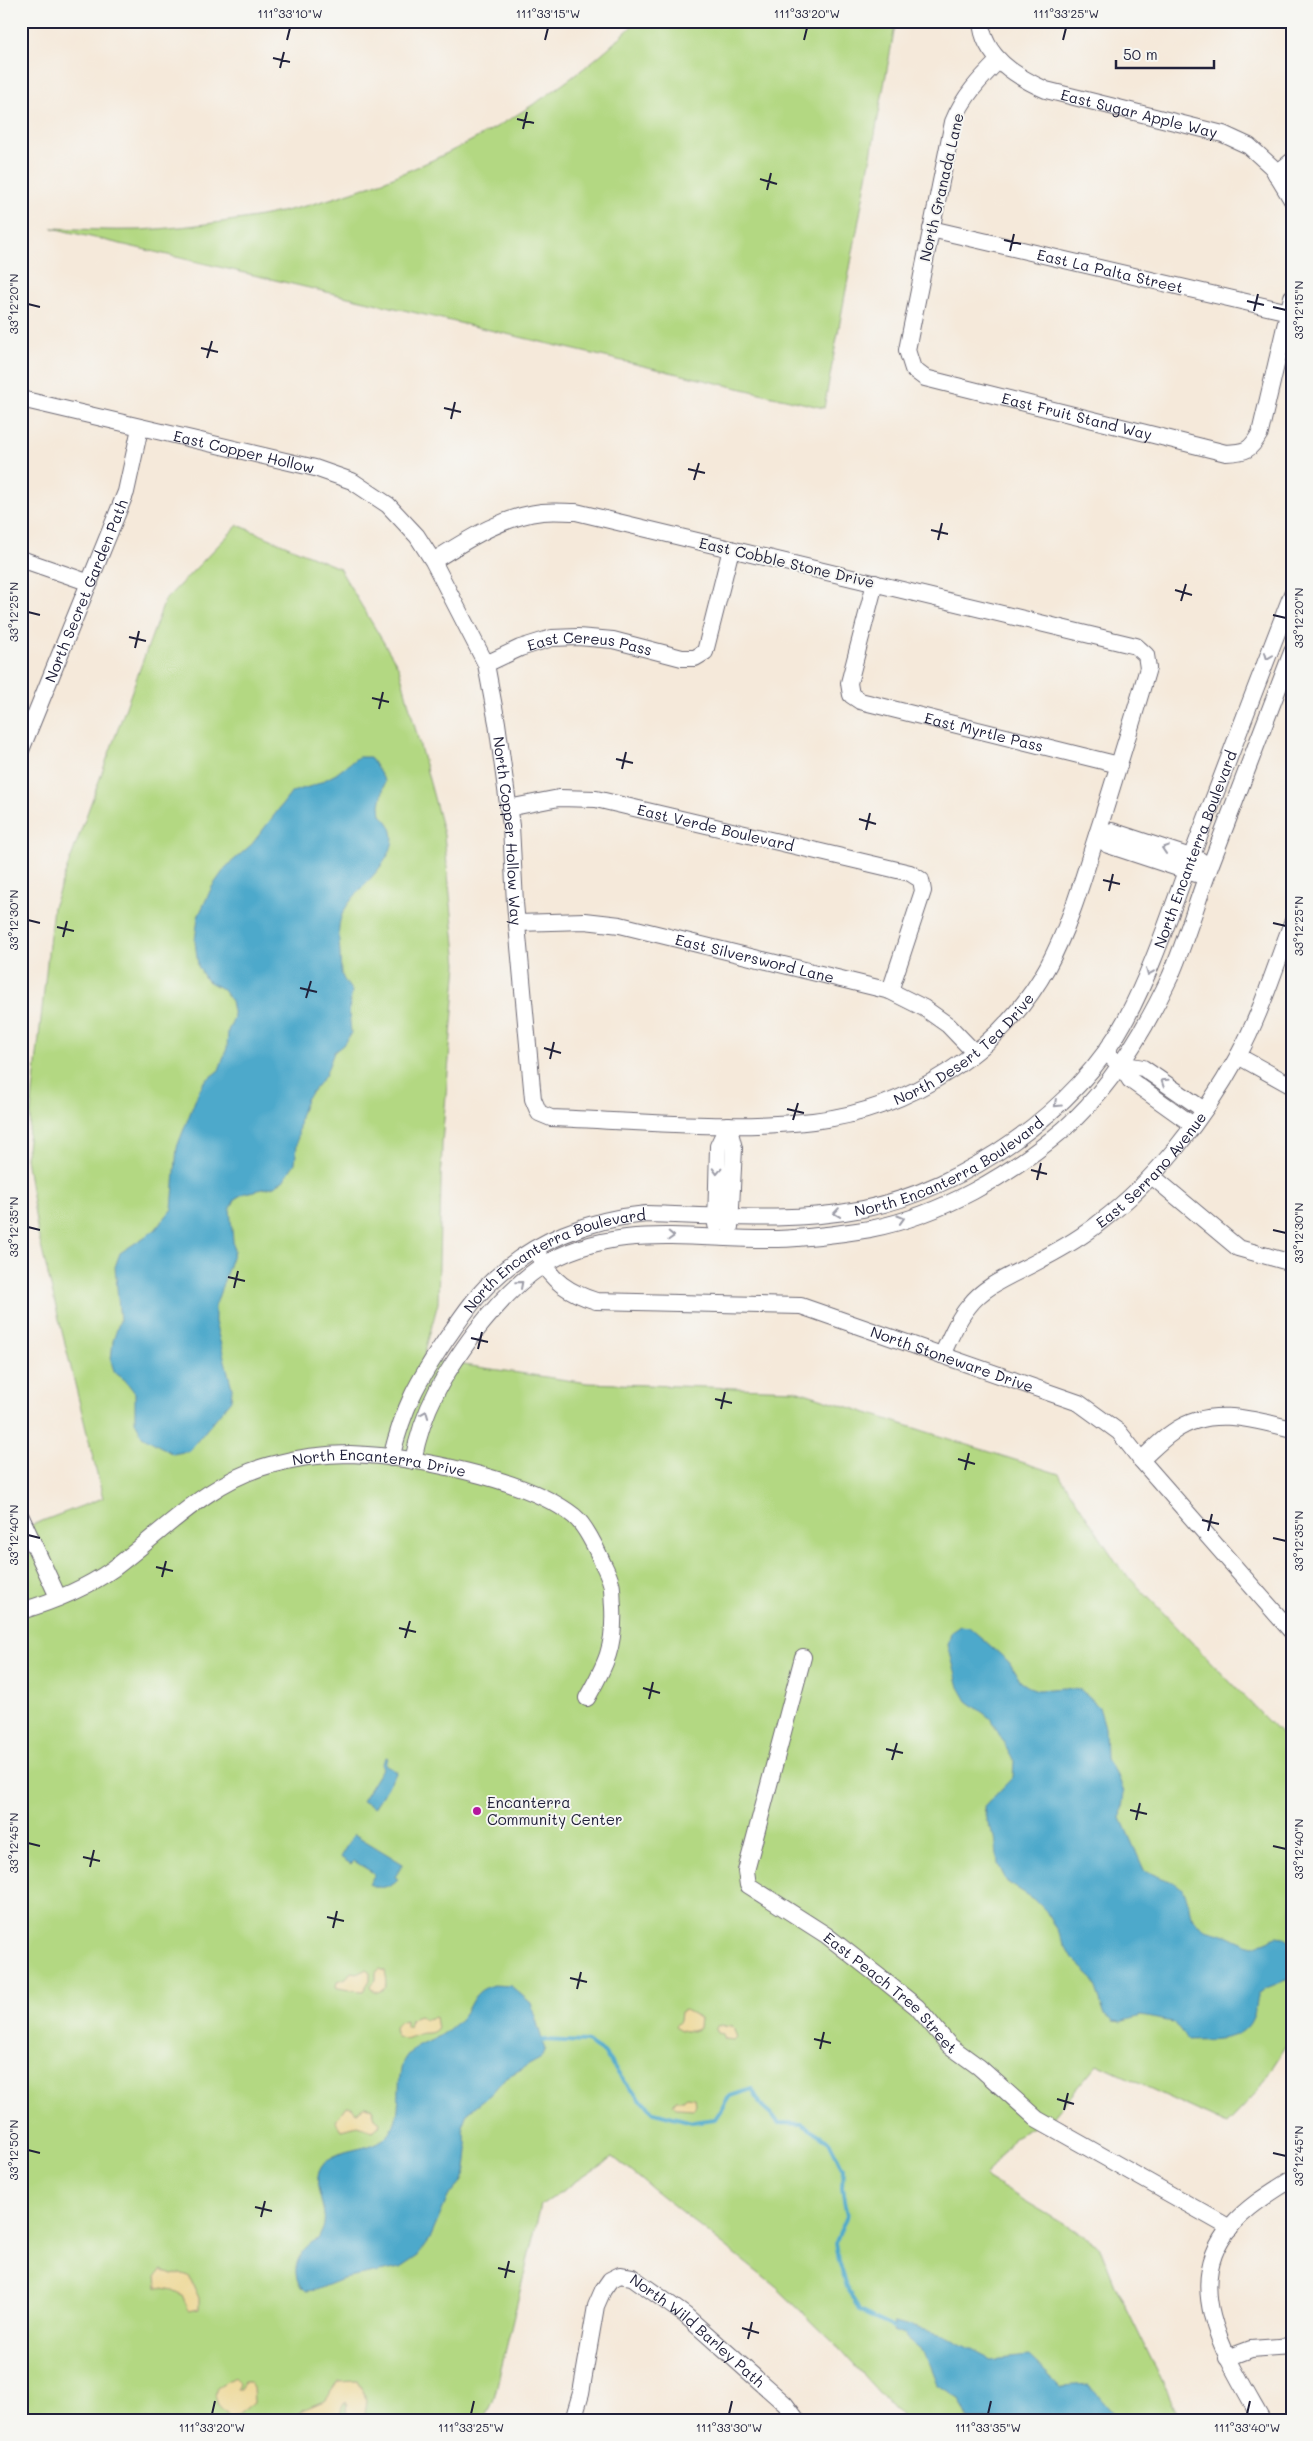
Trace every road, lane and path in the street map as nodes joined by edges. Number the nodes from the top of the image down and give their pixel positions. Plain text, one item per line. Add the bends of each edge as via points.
1 (981, 21) edge
2 (999, 60) junction
3 (1292, 161) edge
4 (1276, 174) junction
5 (1292, 200) edge
6 (931, 229) junction
7 (1290, 304) edge
8 (913, 369) joint
9 (21, 399) edge
10 (140, 428) junction
11 (732, 549) junction
12 (21, 559) edge
13 (433, 561) junction
14 (90, 583) junction
15 (875, 584) junction
16 (1292, 594) edge
17 (1288, 614) edge
18 (1285, 633) edge
19 (1292, 652) edge
20 (1146, 655) joint
21 (486, 664) junction
22 (26, 724) edge
23 (21, 750) edge
24 (1119, 765) junction
25 (508, 808) junction
26 (1097, 834) junction
27 (1189, 864) junction
28 (1209, 871) junction
29 (517, 923) junction
30 (1292, 923) edge
31 (890, 991) junction
32 (974, 1052) junction
33 (1104, 1053) junction
34 (1238, 1056) junction
35 (1120, 1064) junction
36 (1292, 1086) edge
37 (1204, 1110) junction
38 (539, 1113) joint
39 (728, 1125) junction
40 (1193, 1125) junction
41 (1152, 1176) junction
42 (723, 1215) junction
43 (723, 1237) junction
44 (536, 1249) junction
45 (1292, 1263) edge
46 (543, 1265) junction
47 (942, 1355) junction
48 (1292, 1429) edge
49 (391, 1458) junction
50 (1140, 1460) junction
51 (413, 1461) junction
52 (21, 1517) edge
53 (58, 1597) junction
54 (21, 1611) edge
55 (1292, 1632) edge
56 (803, 1657) dead end
57 (587, 1698) dead end
58 (1292, 2179) edge
59 (1230, 2228) junction
60 (1292, 2346) edge
61 (1227, 2358) junction
62 (573, 2420) edge
63 (797, 2420) edge
64 (1262, 2420) edge

1 - 2 street via 987,45
2 - 4 street, East Sugar Apple Way via 1023,80 1046,90 1223,134 1249,146
2 - 6 street, North Granada Lane via 975,84 953,122
3 - 4 street
4 - 5 street, East Sugar Apple Way
6 - 7 street, East La Palta Street
6 - 8 street, North Granada Lane via 907,350
7 - 8 street, East Fruit Stand Way via 1260,433 1244,452 1226,453 934,381
9 - 10 street, East Copper Hollow
10 - 13 street, East Copper Hollow via 315,468 352,481 388,505 417,536
10 - 14 street, North Secret Garden Path via 126,492
11 - 13 street, East Cobble Stone Drive via 576,512 542,512 484,530
11 - 15 street, East Cobble Stone Drive
11 - 21 street, East Cereus Pass via 705,652 695,658 682,658 614,640 578,636 552,638
12 - 14 street
13 - 21 street, North Copper Hollow Way
14 - 22 street, North Secret Garden Path
15 - 20 street, East Cobble Stone Drive via 1136,646
15 - 24 street, East Myrtle Pass via 849,683 851,695 860,702
16 - 17 street, North Encanterra Boulevard
17 - 18 street, North Encanterra Boulevard
18 -> 27 street, North Encanterra Boulevard
19 - 28 street, North Encanterra Boulevard
20 - 24 street, North Desert Tea Drive via 1148,668
21 - 25 street, North Copper Hollow Way via 498,723
22 - 23 street, North Secret Garden Path
24 - 26 street, North Desert Tea Drive
25 - 29 street, North Copper Hollow Way
25 - 31 street, East Verde Boulevard via 558,798 596,799 910,873 921,880 923,891
26 - 27 street via 1112,831
26 - 32 street, North Desert Tea Drive via 1065,932 1047,968 998,1033
27 - 28 street
27 -> 33 street, North Encanterra Boulevard via 1143,984 1125,1021
28 - 35 street, North Encanterra Boulevard via 1171,974 1144,1027
29 - 31 street, East Silversword Lane via 585,921 620,925
29 - 38 street, North Copper Hollow Way via 533,1099
30 - 34 street, East Serrano Avenue
31 - 32 street, East Silversword Lane via 924,1008 948,1025
32 - 39 street, North Desert Tea Drive via 918,1090 884,1105 815,1121
33 - 35 street
33 -> 42 street, North Encanterra Boulevard via 1040,1121 982,1162 953,1178 899,1199 855,1210 806,1217
34 - 36 street
34 - 37 street, East Serrano Avenue
37 -> 35 street via 1143,1068
35 - 40 street via 1130,1080
43 -> 35 street, North Encanterra Boulevard via 775,1239 873,1228 923,1213 973,1192 1065,1128 1102,1089
37 - 40 street, East Serrano Avenue
38 - 39 street, North Desert Tea Drive via 551,1118
39 - 42 street via 734,1148
40 - 41 street, East Serrano Avenue
41 - 45 street via 1238,1248
41 - 47 street, East Serrano Avenue via 1099,1224 994,1284 970,1304
42 - 43 street
42 - 44 street, North Encanterra Boulevard via 621,1216 593,1222
46 -> 43 street, North Encanterra Boulevard via 581,1247 618,1238 656,1235
44 - 46 street, North Stoneware Drive
44 - 49 street, North Encanterra Boulevard via 491,1282 441,1347 407,1403
46 - 47 street, North Stoneware Drive via 561,1286 596,1301 801,1306
51 -> 46 street, North Encanterra Boulevard via 425,1411 456,1360 491,1312
47 - 50 street, North Stoneware Drive via 1079,1403 1119,1432
48 - 50 street via 1245,1417 1191,1421 1172,1432
49 - 51 street, North Encanterra Drive
49 - 53 street, North Encanterra Drive via 350,1454 312,1457 269,1465 237,1478 175,1517 112,1569
50 - 55 street, North Stoneware Drive
51 - 57 street, North Encanterra Drive via 514,1485 550,1500 576,1517 595,1545 611,1583 614,1631 604,1668
52 - 53 street
53 - 54 street, North Encanterra Drive
56 - 59 street, East Peach Tree Street via 746,1871 748,1885 826,1935 882,1978 917,2007 950,2046 979,2067 1037,2119
58 - 59 street via 1254,2204
59 - 61 street via 1214,2256 1208,2286 1211,2319
60 - 61 street via 1251,2349
61 - 64 street
62 - 63 street, North Wild Barley Path via 581,2393 596,2306 610,2280 620,2275 632,2277 685,2316 737,2360

